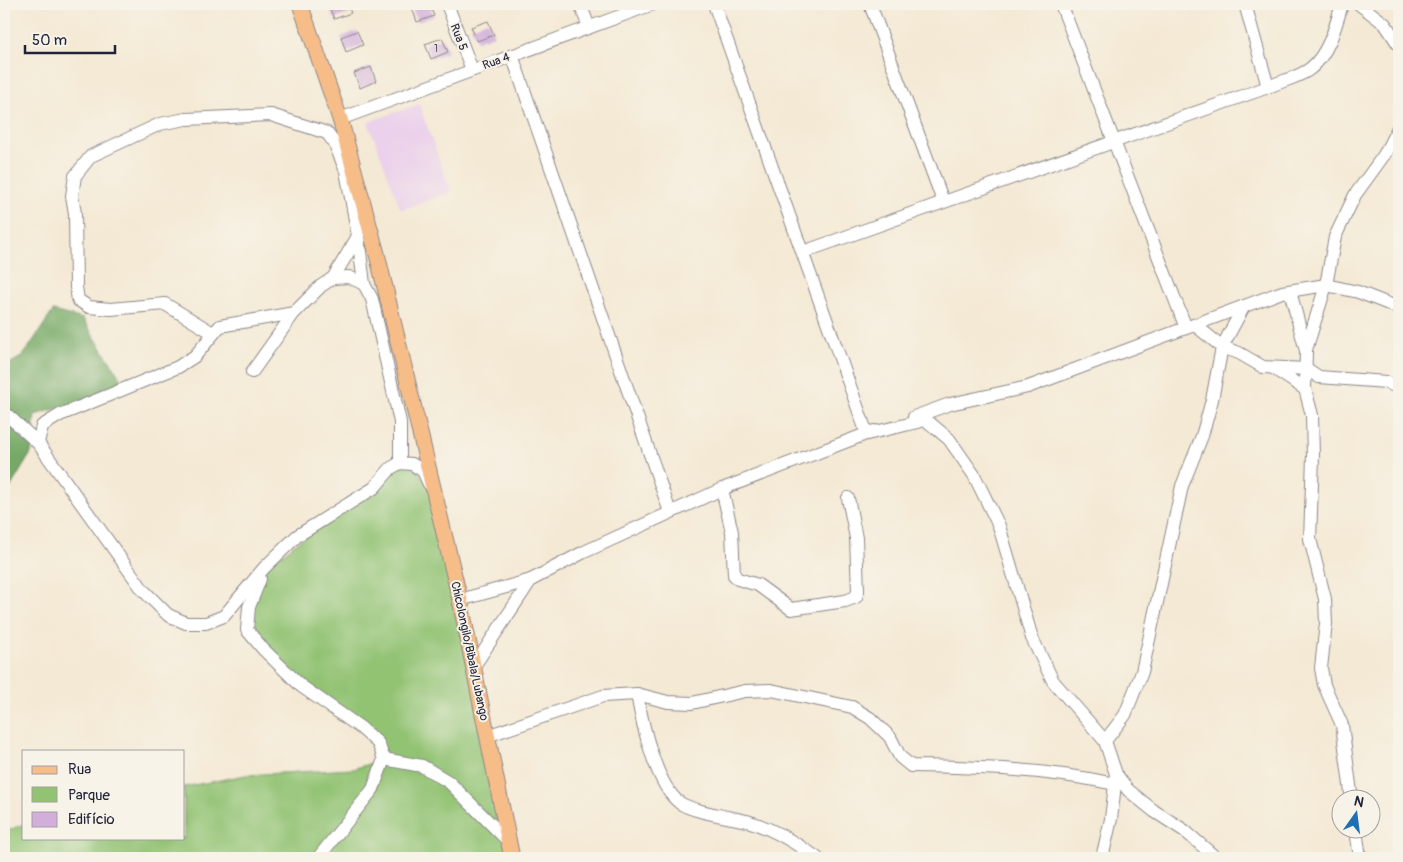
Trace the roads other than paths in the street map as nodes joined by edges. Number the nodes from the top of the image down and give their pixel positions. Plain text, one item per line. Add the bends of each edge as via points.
1 (300, 4) edge
2 (446, 4) edge
3 (580, 4) edge
4 (653, 4) edge
5 (714, 4) edge
6 (870, 4) edge
7 (1061, 4) edge
8 (1245, 4) edge
9 (1342, 4) edge
10 (1359, 4) edge
11 (589, 27) junction
12 (1399, 45) edge
13 (512, 55) junction
14 (472, 70) junction
15 (1268, 87) junction
16 (340, 119) junction
17 (1399, 126) edge
18 (1114, 141) junction
19 (943, 201) junction
20 (358, 236) junction
21 (803, 252) junction
22 (333, 278) junction
23 (364, 284) junction
24 (1326, 285) junction
25 (1290, 291) junction
26 (1243, 308) junction
27 (1399, 308) edge
28 (294, 313) junction
29 (1191, 326) junction
30 (213, 333) junction
31 (1222, 347) junction
32 (1306, 351) junction
33 (1273, 368) junction
34 (1307, 369) junction
35 (252, 372) dead end
36 (1399, 388) edge
37 (1305, 389) junction
38 (4, 412) edge
39 (867, 434) junction
40 (38, 443) junction
41 (400, 463) junction
42 (722, 489) junction
43 (434, 492) junction
44 (848, 498) dead end
45 (670, 512) junction
46 (264, 568) junction
47 (531, 580) junction
48 (460, 600) junction
49 (474, 666) junction
50 (637, 694) junction
51 (487, 736) junction
52 (1106, 741) junction
53 (384, 759) junction
54 (1115, 779) junction
55 (1351, 790) edge
56 (1357, 840) edge
57 (508, 842) junction
58 (318, 858) edge
59 (512, 858) edge
60 (817, 858) edge
61 (1102, 858) edge
62 (1216, 858) edge
63 (1360, 858) edge

1 - 16 main road, Chicolongilo/Bibala/Lubango
2 - 14 street, Rua 5
3 - 11 street
4 - 11 street, Rua 4
5 - 21 street
6 - 19 street
7 - 18 street
8 - 15 street
9 - 15 street via 1334,30 1310,69
10 - 12 street via 1385,24
11 - 13 street, Rua 4
13 - 14 street, Rua 4
13 - 45 street
14 - 16 street, Rua 4
15 - 18 street
16 - 43 main road, Chicolongilo/Bibala/Lubango via 377,254
17 - 24 street via 1384,155 1355,195 1335,238
18 - 19 street
18 - 29 street
19 - 21 street
20 - 22 street
20 - 23 street
20 - 30 street via 346,171 335,144 327,134 271,115 186,119 160,124 91,156 75,176 72,196 78,300 89,307 111,309 165,304
21 - 39 street
22 - 23 street via 349,277
22 - 28 street
23 - 41 street via 372,299 400,422
24 - 25 street
24 - 27 street via 1358,292
24 - 32 street
25 - 26 street
25 - 32 street
26 - 29 street
26 - 31 street
28 - 30 street via 234,322 220,326
28 - 35 street
29 - 31 street
29 - 39 street via 1028,387 950,404
30 - 40 street via 195,356 178,368 60,415 42,426
31 - 33 street via 1263,367
31 - 52 street via 1210,409 1177,506 1142,672 1124,715
32 - 34 street
33 - 34 street
33 - 37 street
34 - 36 street via 1320,377 1386,382
34 - 37 street
37 - 55 street via 1312,415 1314,457 1310,539 1325,599 1321,668 1324,685 1342,725
38 - 40 street
39 - 42 street
39 - 52 street via 926,420 949,439 974,475 998,526 1032,638 1053,681
40 - 46 street via 143,590 168,615 186,623 206,623 224,616
41 - 43 street via 412,464 422,471
41 - 46 street via 391,468 374,488 297,536
42 - 44 street via 732,532 734,575 758,584 791,609 856,597 856,538
42 - 45 street
43 - 48 main road, Chicolongilo/Bibala/Lubango
45 - 47 street
46 - 53 street via 249,607 247,630 301,686 378,743
47 - 48 street
47 - 49 street
48 - 49 main road, Chicolongilo/Bibala/Lubango
49 - 51 main road, Chicolongilo/Bibala/Lubango
50 - 51 street via 603,696
50 - 54 street via 668,702 692,703 745,691 771,690 852,707 870,718 890,737 900,757 911,766 1026,769
50 - 60 street via 642,726 658,768 681,804 771,830
51 - 57 main road, Chicolongilo/Bibala/Lubango
52 - 54 street
53 - 57 street via 422,766 448,782
53 - 58 street via 373,789
54 - 61 street via 1111,820
54 - 62 street
56 - 63 street
57 - 59 main road, Chicolongilo/Bibala/Lubango

